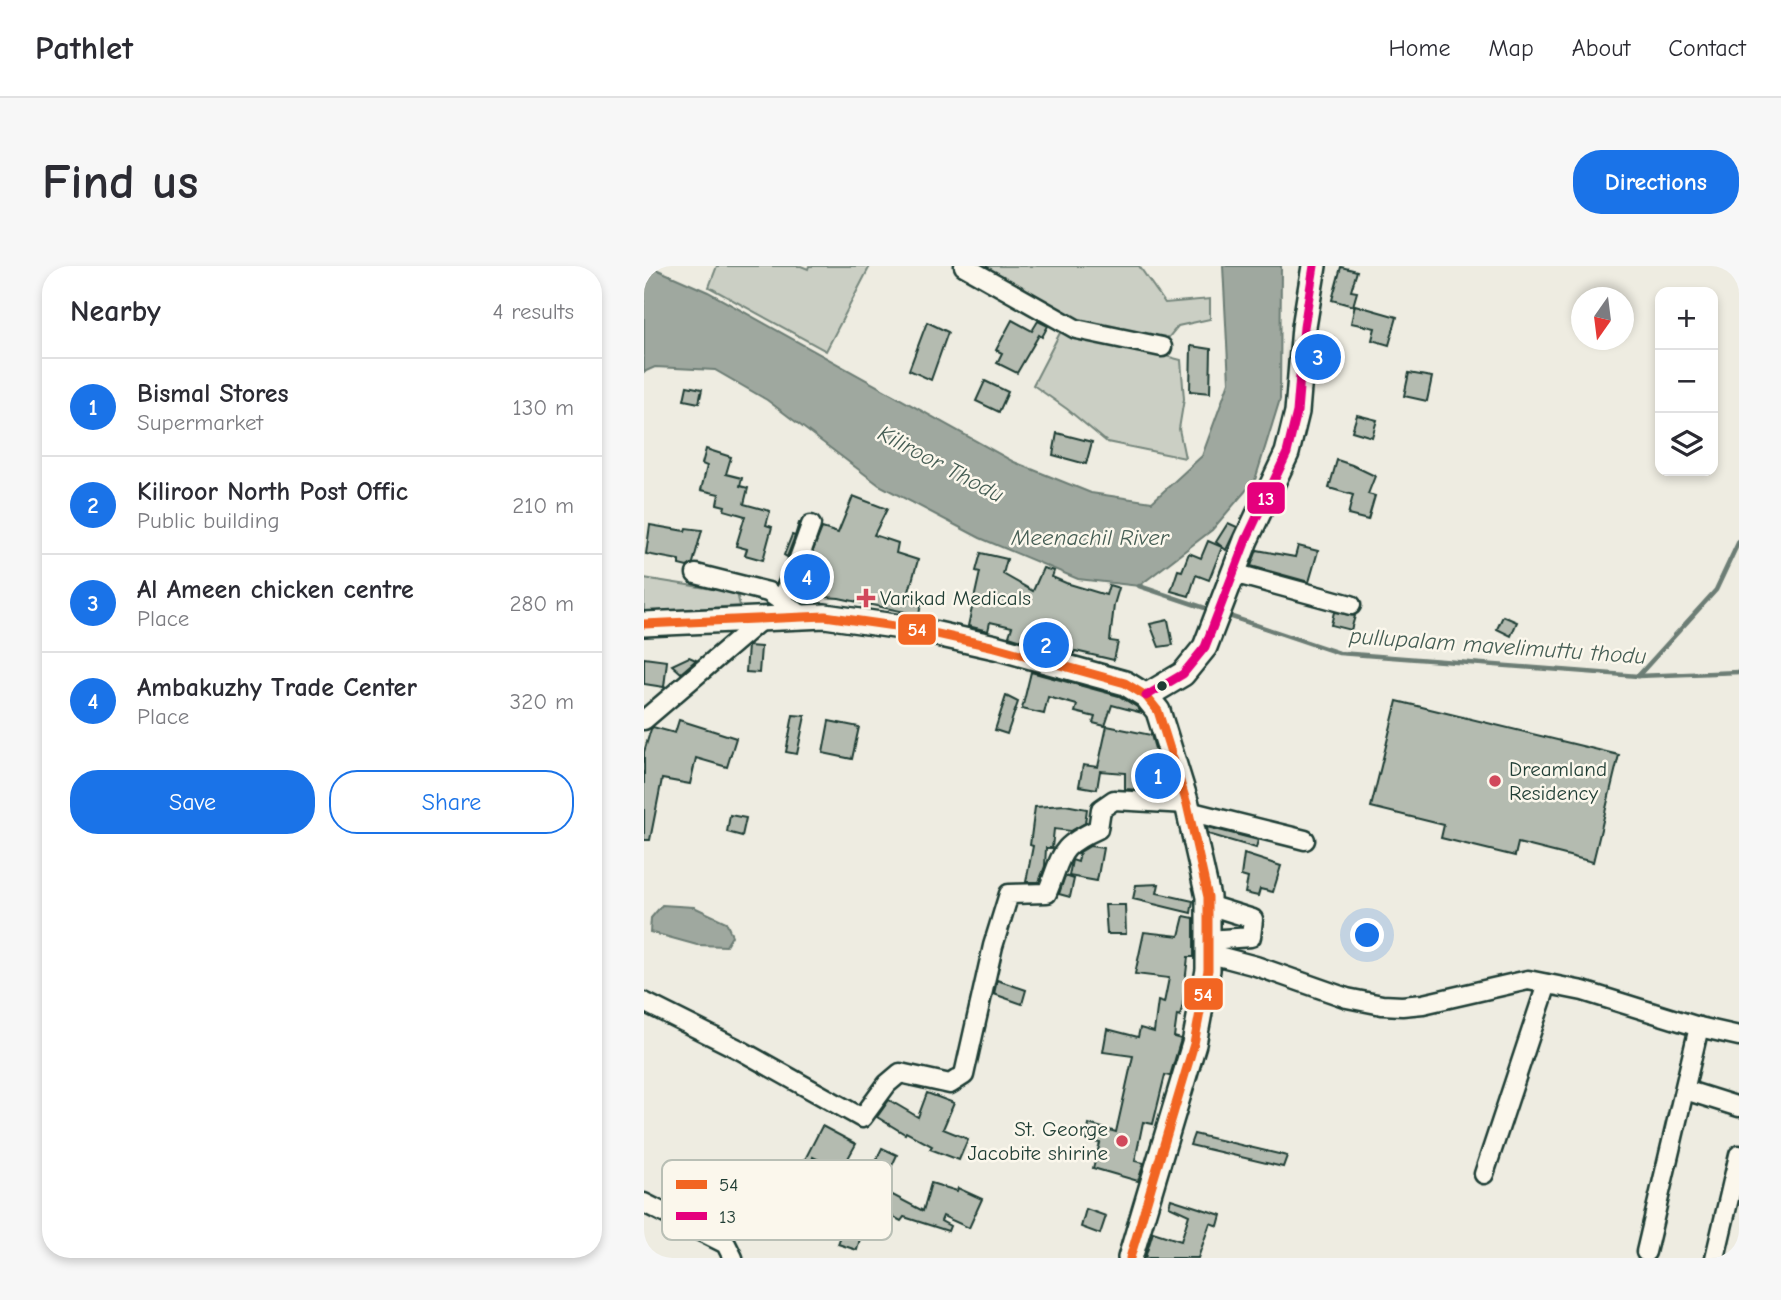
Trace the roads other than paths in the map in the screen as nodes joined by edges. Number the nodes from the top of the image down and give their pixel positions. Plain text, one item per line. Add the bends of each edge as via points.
1 (964, 266) edge
2 (1314, 266) edge
3 (1163, 347) dead end
4 (811, 525) dead end
5 (1233, 573) junction
6 (696, 574) dead end
7 (780, 601) junction
8 (1351, 605) dead end
9 (803, 616) junction
10 (761, 620) junction
11 (644, 624) edge
12 (1146, 696) junction
13 (644, 720) edge
14 (1187, 807) junction
15 (1305, 840) dead end
16 (1208, 905) junction
17 (1207, 947) junction
18 (1547, 984) junction
19 (644, 1002) edge
20 (1699, 1027) junction
21 (1739, 1036) edge
22 (1685, 1090) junction
23 (1739, 1107) edge
24 (1739, 1154) edge
25 (1484, 1174) dead end
26 (644, 1203) edge
27 (662, 1212) edge
28 (718, 1240) edge
29 (1646, 1252) dead end
30 (733, 1258) edge
31 (1130, 1258) edge
32 (1715, 1258) edge

1 - 3 street via 1076,329
2 - 5 main road via 1292,438
4 - 7 street
5 - 8 street
5 - 12 main road via 1205,647 1183,674
6 - 7 street via 768,592
7 - 9 street
9 - 10 main road
9 - 12 main road via 873,622 995,647 1125,682
10 - 11 main road
10 - 13 street
12 - 14 main road via 1158,711
14 - 15 street
14 - 16 main road
14 - 19 street via 1114,800 1101,809 1098,829 1068,845 1047,893 1009,894 964,1075 950,1084 901,1073 862,1118
16 - 17 main road
16 - 17 street via 1253,919 1251,937
17 - 18 street via 1347,998 1392,1006 1423,1004 1517,981
17 - 31 main road via 1208,970 1194,1044
18 - 20 street
18 - 25 street
20 - 21 street
20 - 22 street
22 - 23 street
22 - 29 street
24 - 32 street
26 - 27 street
28 - 30 street via 726,1244

